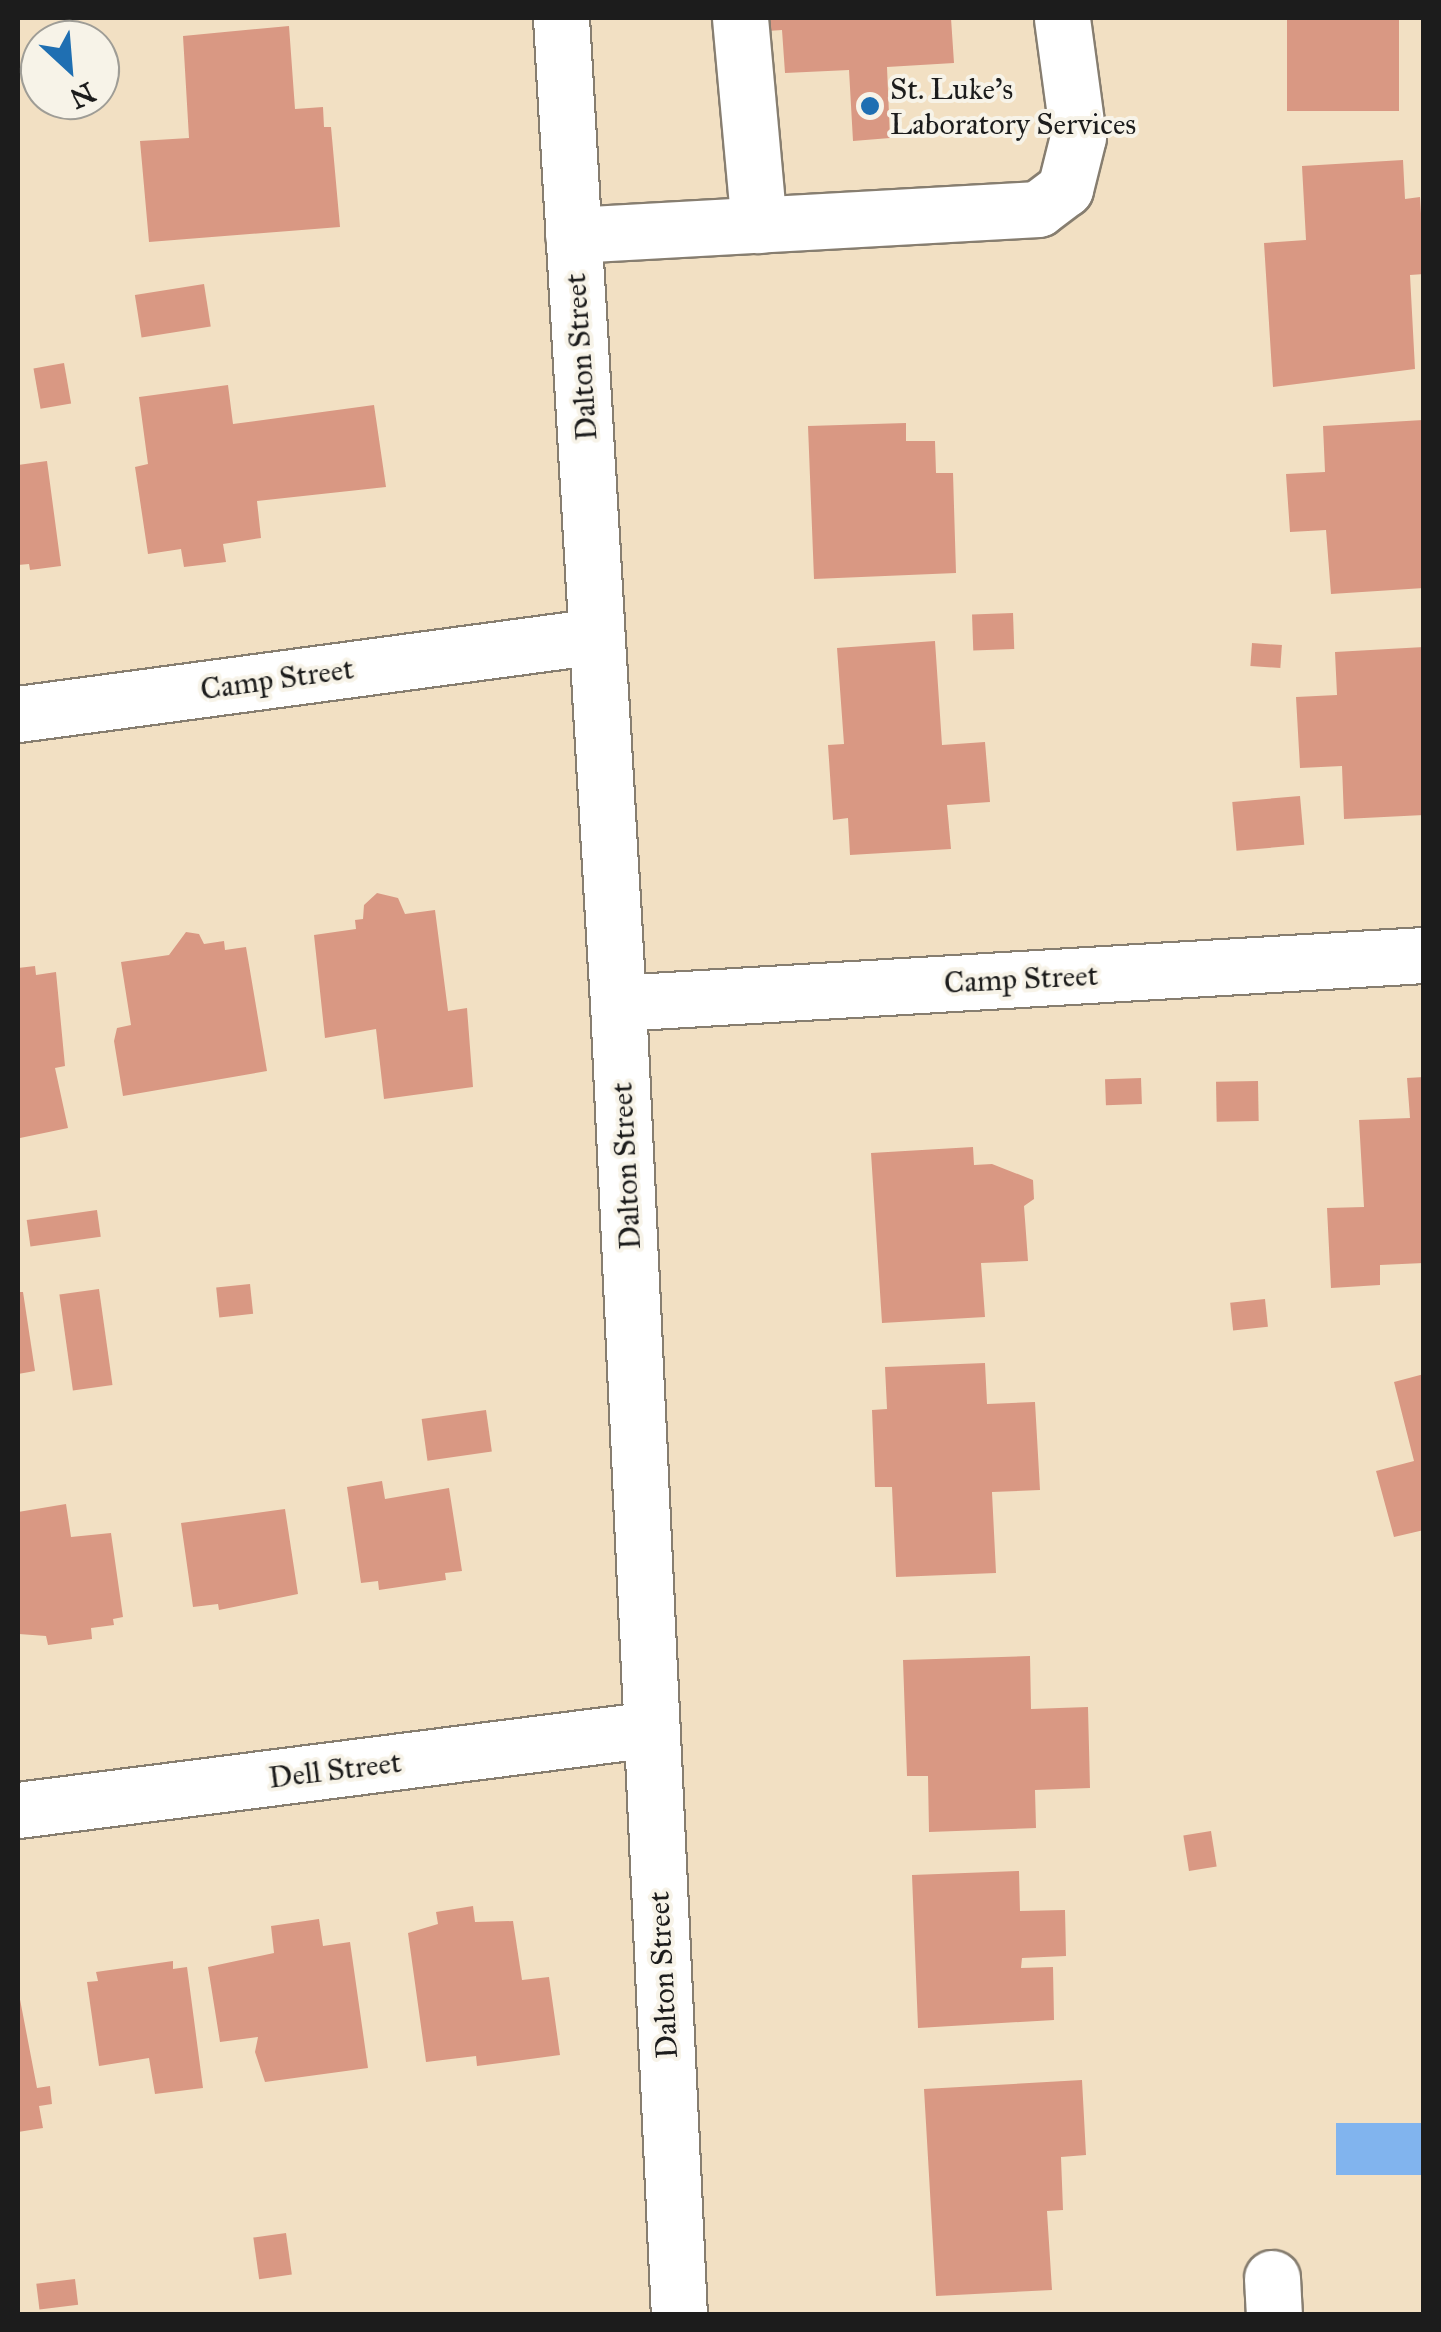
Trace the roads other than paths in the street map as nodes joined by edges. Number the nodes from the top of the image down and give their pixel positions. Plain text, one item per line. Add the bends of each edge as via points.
1 (560, 18) edge
2 (740, 18) edge
3 (1062, 18) edge
4 (759, 225) junction
5 (573, 235) junction
6 (597, 636) junction
7 (18, 714) edge
8 (1424, 955) edge
9 (618, 1002) junction
10 (652, 1728) junction
11 (18, 1810) edge
12 (678, 2314) edge

1 - 5 main road, Dalton Street
2 - 4 main road
3 - 4 main road via 1078,137 1064,189 1038,209
4 - 5 main road
5 - 6 main road, Dalton Street
6 - 7 main road, Camp Street
6 - 9 main road, Dalton Street
8 - 9 main road, Camp Street
9 - 10 main road, Dalton Street
10 - 11 main road, Dell Street
10 - 12 main road, Dalton Street

